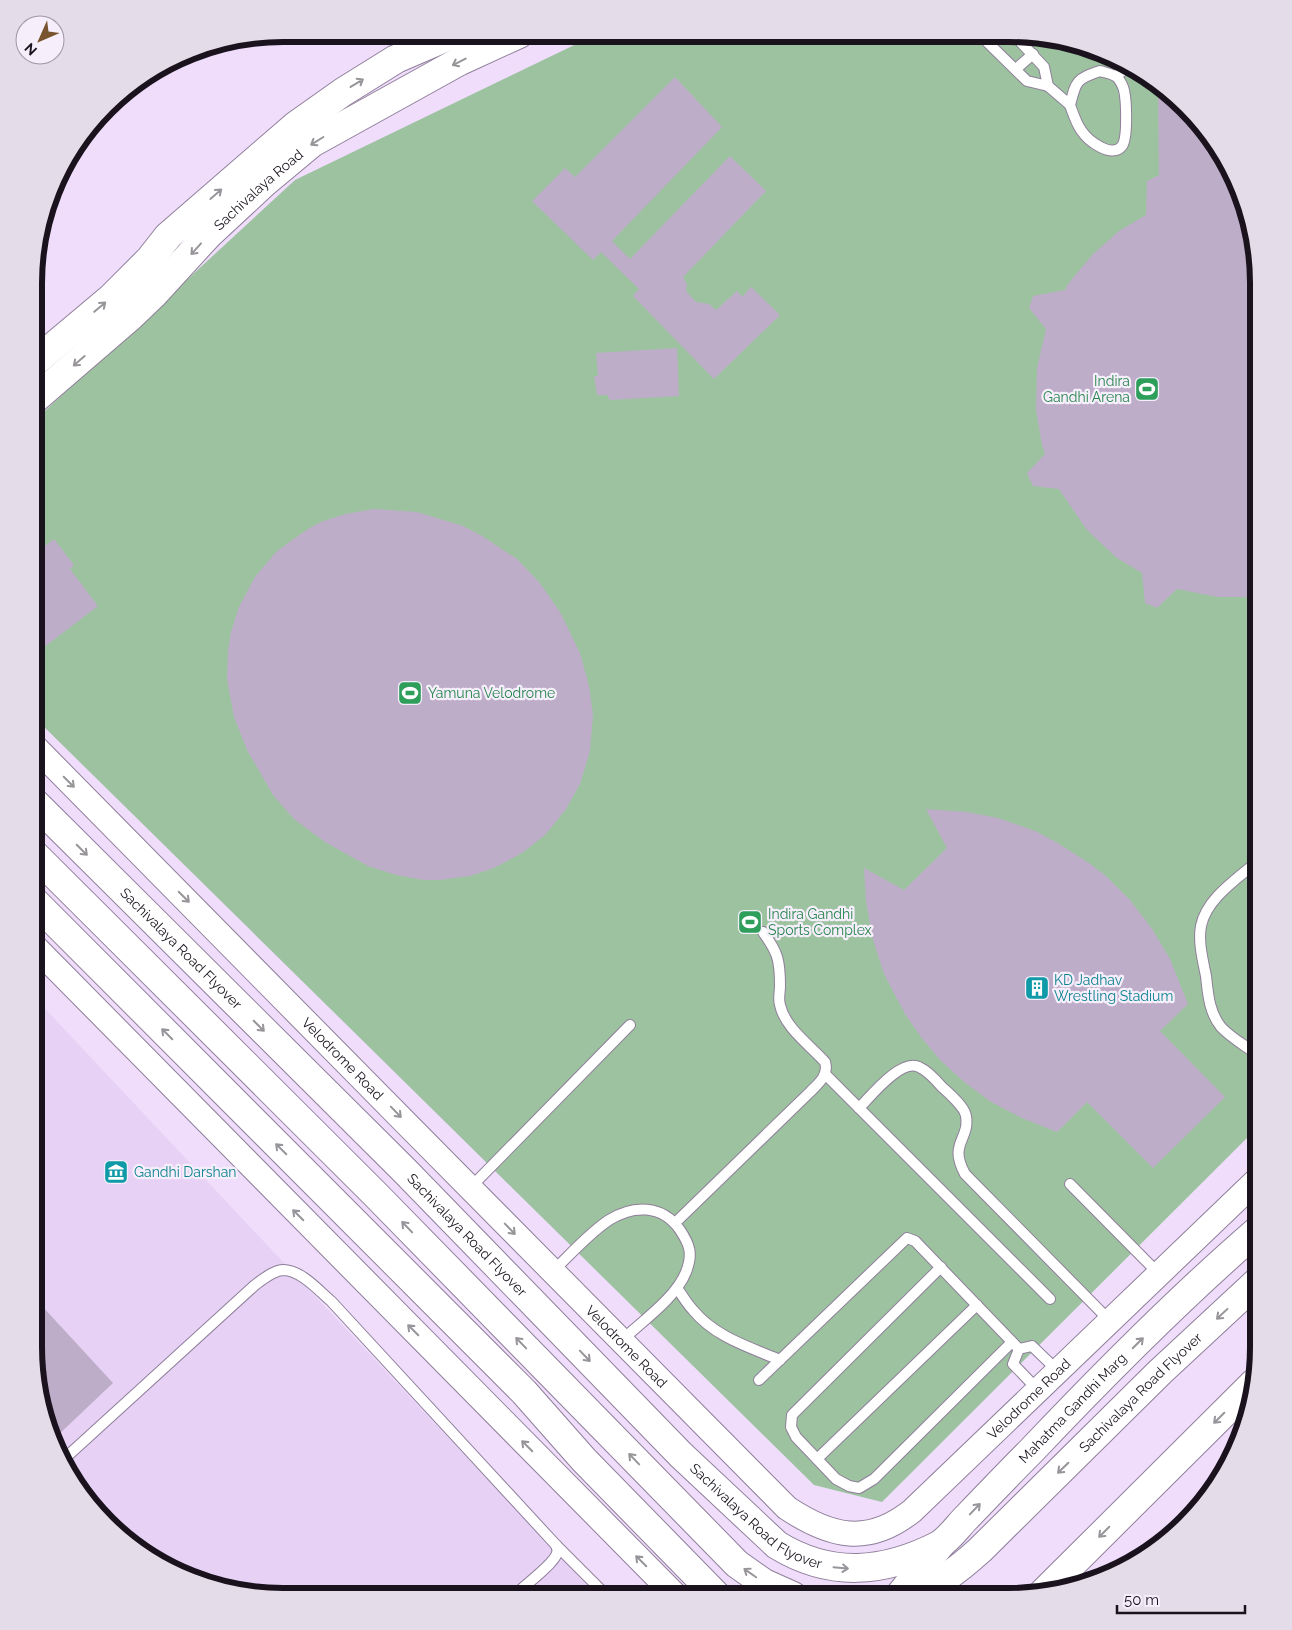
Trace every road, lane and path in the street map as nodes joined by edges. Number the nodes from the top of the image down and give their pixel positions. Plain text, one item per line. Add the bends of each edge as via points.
1 (435, 42) edge
2 (502, 42) edge
3 (987, 42) edge
4 (1022, 43) edge
5 (1033, 54) junction
6 (1016, 69) junction
7 (1122, 71) edge
8 (1116, 76) junction
9 (1048, 86) junction
10 (1070, 105) junction
11 (134, 276) junction
12 (154, 295) junction
13 (42, 356) edge
14 (42, 393) edge
15 (42, 754) edge
16 (42, 810) edge
17 (42, 861) edge
18 (1250, 868) edge
19 (42, 909) edge
20 (763, 932) dead end
21 (42, 955) edge
22 (630, 1025) dead end
23 (1250, 1049) edge
24 (825, 1074) junction
25 (859, 1108) junction
26 (1070, 1184) dead end
27 (1250, 1187) edge
28 (470, 1188) junction
29 (675, 1223) junction
30 (1250, 1237) edge
31 (941, 1268) junction
32 (552, 1272) junction
33 (1159, 1274) junction
34 (677, 1288) junction
35 (1250, 1288) edge
36 (1050, 1299) dead end
37 (977, 1305) junction
38 (1110, 1321) junction
39 (621, 1341) junction
40 (1015, 1345) junction
41 (780, 1360) junction
42 (1058, 1371) junction
43 (759, 1380) dead end
44 (1038, 1390) junction
45 (1245, 1392) edge
46 (68, 1455) edge
47 (817, 1459) junction
48 (941, 1544) junction
49 (556, 1546) junction
50 (1053, 1583) edge
51 (522, 1588) edge
52 (599, 1588) edge
53 (668, 1588) edge
54 (708, 1588) edge
55 (775, 1588) edge
56 (905, 1588) edge
57 (928, 1588) edge

11 -> 1 main road, Sachivalaya Road via 168,236 303,120 396,59
2 -> 12 main road, Sachivalaya Road via 460,61 312,143 208,235
3 - 6 lane
4 - 5 lane
5 - 6 lane
5 - 9 lane via 1044,67
6 - 9 lane via 1027,81
7 - 8 lane
8 - 10 lane via 1100,71 1080,79
8 - 10 lane via 1123,86 1126,115 1125,140 1119,149 1113,152 1104,150 1083,134
9 - 10 lane
11 - 12 main road
13 -> 11 main road, Sachivalaya Road
12 -> 14 main road, Sachivalaya Road
15 -> 28 street, Velodrome Road
16 -> 48 main road, Sachivalaya Road Flyover via 405,1170 681,1455 777,1545 822,1564 869,1568 907,1558
55 -> 17 main road via 736,1564 375,1194
18 - 23 lane via 1219,895 1201,926 1209,1004 1222,1028
54 -> 19 main road via 584,1460 524,1392
20 - 24 lane via 779,958 780,1005 785,1017 791,1028 825,1062
53 -> 21 street
22 - 28 lane
24 - 25 lane
24 - 29 lane
25 - 36 lane
25 - 38 lane via 893,1074 906,1066 918,1066 934,1079 966,1114 957,1154 965,1174
26 - 33 lane
27 - 33 street, Velodrome Road
28 -> 32 street, Velodrome Road
29 - 32 lane via 650,1209 625,1213 609,1220
29 - 34 lane via 688,1242 690,1259
48 -> 30 main road, Mahatma Gandhi Marg via 1065,1414
31 - 37 lane
31 - 41 lane via 915,1241 907,1238
31 - 47 lane via 792,1415 791,1427 796,1437
32 - 39 street, Velodrome Road
33 - 38 street, Velodrome Road
34 - 39 lane
34 - 41 lane via 693,1311 710,1326 730,1339
35 -> 57 main road, Sachivalaya Road Flyover via 1160,1372 980,1550 955,1572
37 - 40 lane
37 - 47 lane
38 - 42 street, Velodrome Road
39 - 44 street, Velodrome Road via 787,1508 819,1526 844,1533 863,1534 898,1522
40 - 42 lane via 1032,1346
40 - 44 lane via 1012,1364
40 - 47 lane via 874,1479 859,1488 836,1479
41 - 43 lane
42 - 44 street, Velodrome Road
45 -> 50 main road
46 - 49 lane via 255,1285 284,1270 304,1277 331,1301
48 - 56 main road, Mahatma Gandhi Marg
49 - 51 lane via 556,1556 548,1566
49 - 52 lane

